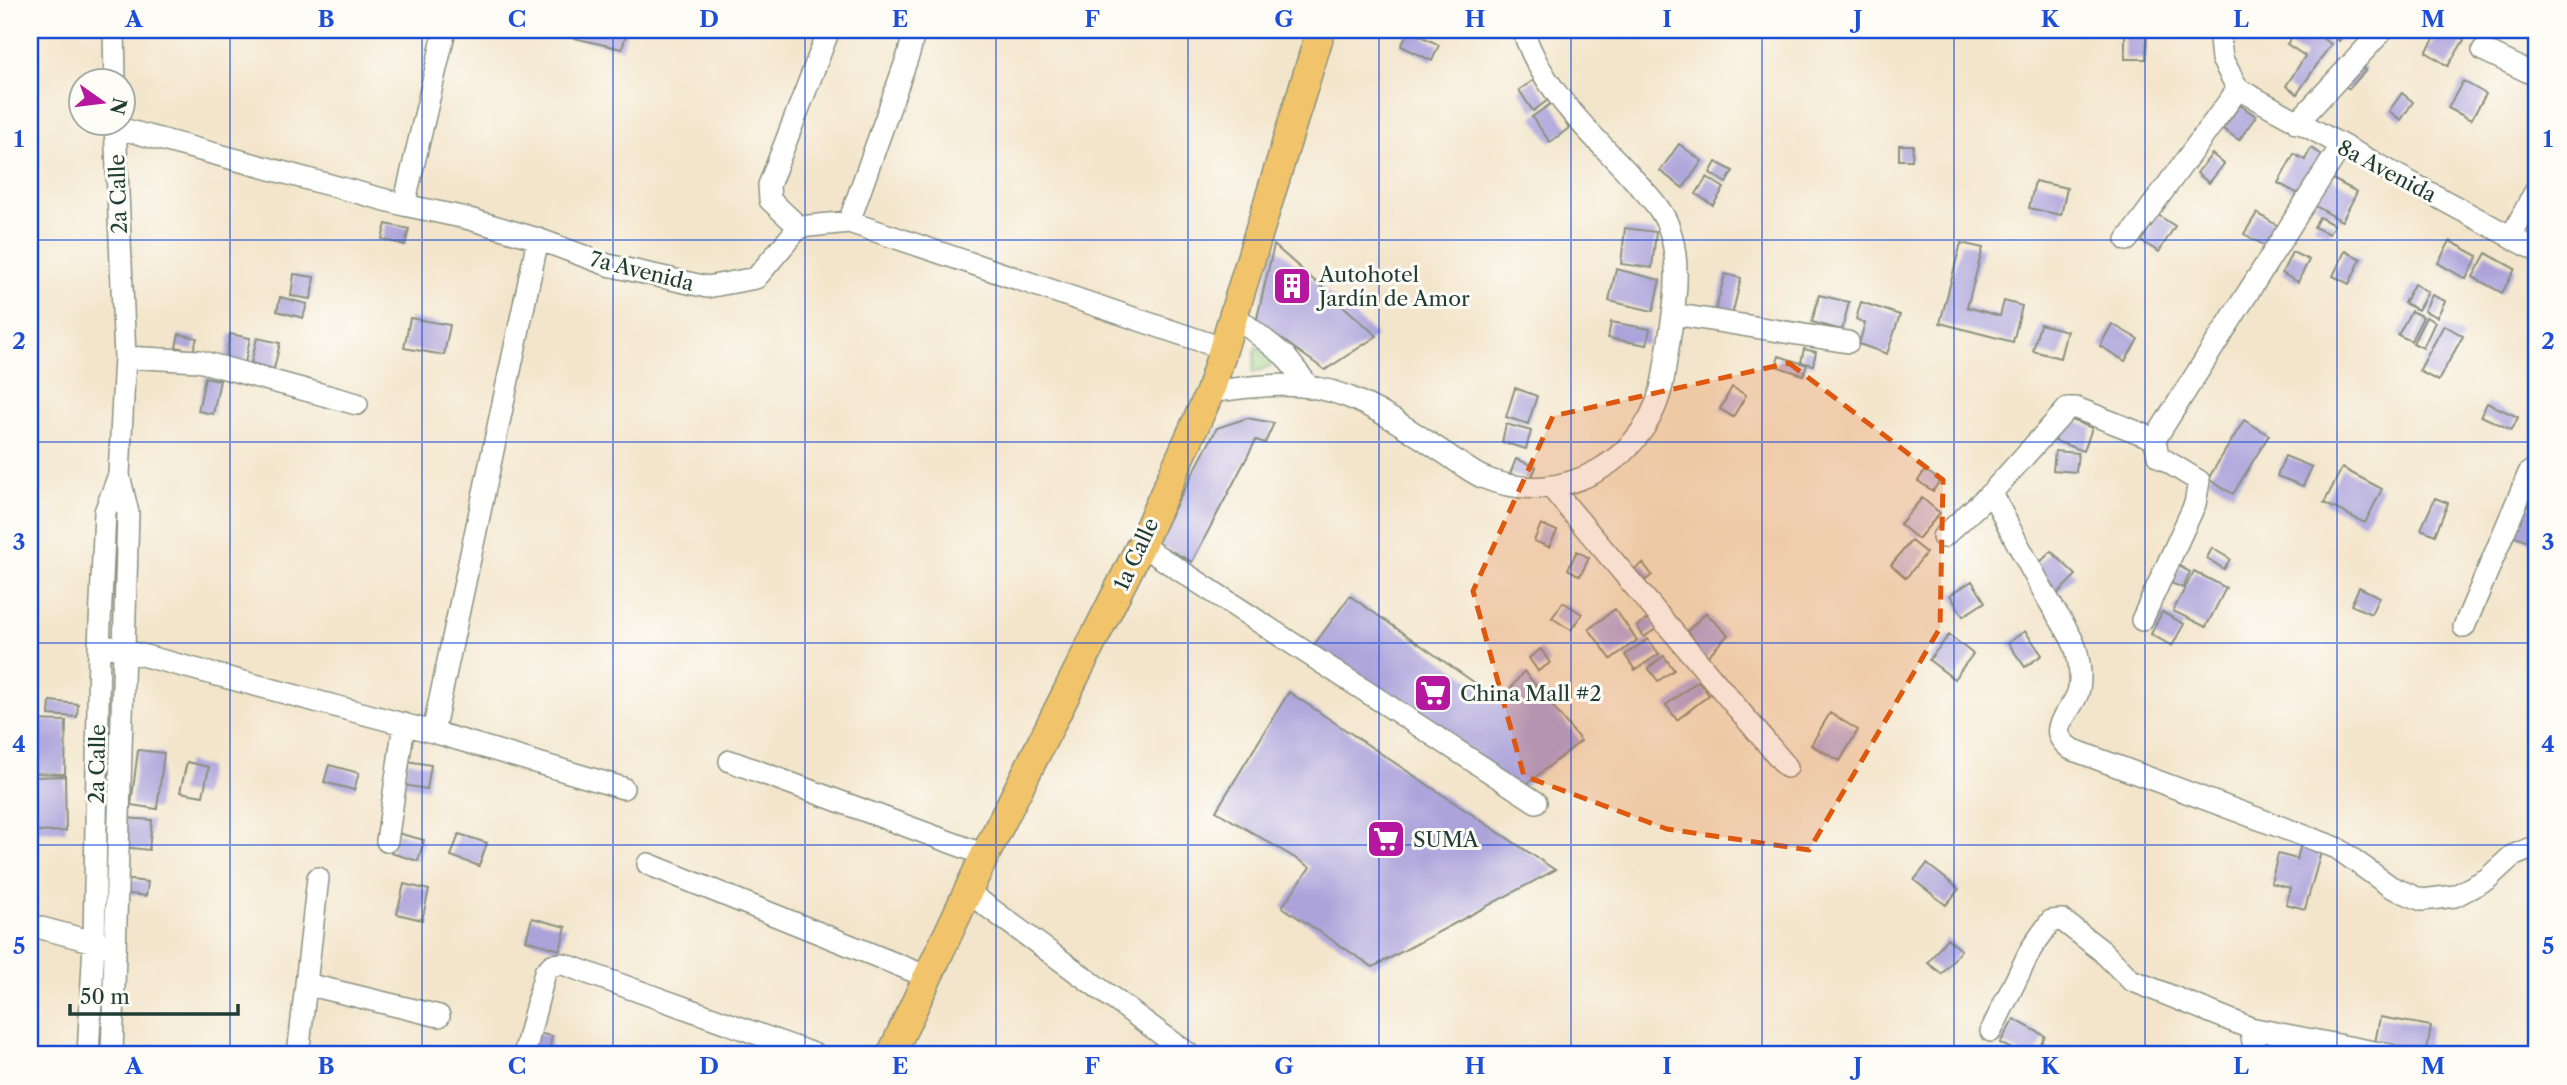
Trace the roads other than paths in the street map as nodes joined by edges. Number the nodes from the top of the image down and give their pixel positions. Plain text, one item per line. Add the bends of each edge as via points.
1 (114, 30) edge
2 (445, 30) edge
3 (829, 30) edge
4 (915, 30) edge
5 (1321, 30) edge
6 (1523, 30) edge
7 (2219, 30) edge
8 (2382, 30) edge
9 (2483, 50) dead end
10 (115, 66) edge
11 (2537, 76) edge
12 (2238, 89) junction
13 (2297, 122) junction
14 (136, 131) edge
15 (115, 136) edge
16 (2340, 146) junction
17 (2537, 188) edge
18 (404, 205) junction
19 (849, 222) junction
20 (799, 227) junction
21 (2511, 237) junction
22 (538, 239) junction
23 (2127, 240) dead end
24 (2537, 251) edge
25 (1673, 314) junction
26 (1235, 316) junction
27 (1847, 342) dead end
28 (1225, 349) junction
29 (125, 357) junction
30 (1310, 388) junction
31 (1210, 392) junction
32 (357, 404) dead end
33 (2155, 439) junction
34 (2537, 467) edge
35 (119, 475) junction
36 (1550, 486) junction
37 (1992, 492) junction
38 (1943, 537) dead end
39 (1142, 545) junction
40 (2143, 620) dead end
41 (2463, 626) dead end
42 (99, 646) junction
43 (122, 648) junction
44 (404, 724) junction
45 (433, 732) junction
46 (730, 761) dead end
47 (1787, 767) dead end
48 (623, 788) dead end
49 (1536, 802) dead end
50 (387, 841) dead end
51 (2537, 846) edge
52 (985, 856) junction
53 (648, 864) dead end
54 (318, 877) dead end
55 (969, 893) junction
56 (30, 925) edge
57 (104, 945) junction
58 (928, 977) junction
59 (306, 984) junction
60 (439, 1016) dead end
61 (2249, 1028) junction
62 (1991, 1031) dead end
63 (88, 1055) edge
64 (111, 1055) edge
65 (298, 1055) edge
66 (524, 1055) edge
67 (816, 1055) edge
68 (891, 1055) edge
69 (1190, 1055) edge
70 (2256, 1055) edge
71 (2390, 1055) edge

1 - 10 street
2 - 18 street
3 - 20 street via 769,185 770,200
4 - 19 street
5 - 26 main road, 1a Calle
6 - 25 street via 1554,93 1651,199 1669,225 1676,254
7 - 12 street via 2222,59
8 - 13 street
9 - 11 street
12 - 13 street, 8a Avenida
12 - 23 street
13 - 16 street, 8a Avenida
14 - 18 street, 7a Avenida
15 - 29 street, 2a Calle
16 - 21 street, 8a Avenida
16 - 33 street
17 - 21 street
18 - 22 street, 7a Avenida
19 - 20 street
19 - 28 street
20 - 22 street, 7a Avenida via 756,278 707,287 608,265
21 - 24 street, 8a Avenida
22 - 45 street
25 - 27 street
25 - 36 street via 1662,389 1654,416 1638,440 1617,461
26 - 28 main road, 1a Calle
26 - 30 street via 1285,356
28 - 31 main road, 1a Calle
29 - 32 street via 199,361
29 - 35 street, 2a Calle
30 - 31 street via 1279,384
30 - 36 street via 1344,395 1383,413 1481,477 1516,486
31 - 39 main road, 1a Calle
33 - 37 street via 2067,408
33 - 40 street via 2158,456 2199,481 2199,488
34 - 41 street via 2529,473
35 - 42 street, 2a Calle via 106,512
35 - 43 street, 2a Calle via 128,513
36 - 47 street
37 - 38 street
37 - 51 street via 2076,649 2078,694 2058,733 2071,748 2337,848 2391,887 2422,900 2455,896 2487,879 2512,856
39 - 49 street
39 - 52 main road, 1a Calle
42 - 43 street
42 - 57 street, 2a Calle
43 - 44 street
43 - 57 street, 2a Calle
44 - 45 street
44 - 50 street
45 - 48 street
46 - 52 street
52 - 55 main road, 1a Calle
53 - 58 street
54 - 59 street
55 - 58 main road, 1a Calle
55 - 69 street
56 - 57 street
57 - 63 street, 2a Calle
57 - 64 street, 2a Calle
58 - 68 main road, 1a Calle
59 - 60 street
59 - 65 street
61 - 62 street via 2131,980 2062,920 2051,921 2031,949
61 - 70 street
61 - 71 street
66 - 67 street via 545,972 552,965 564,964

